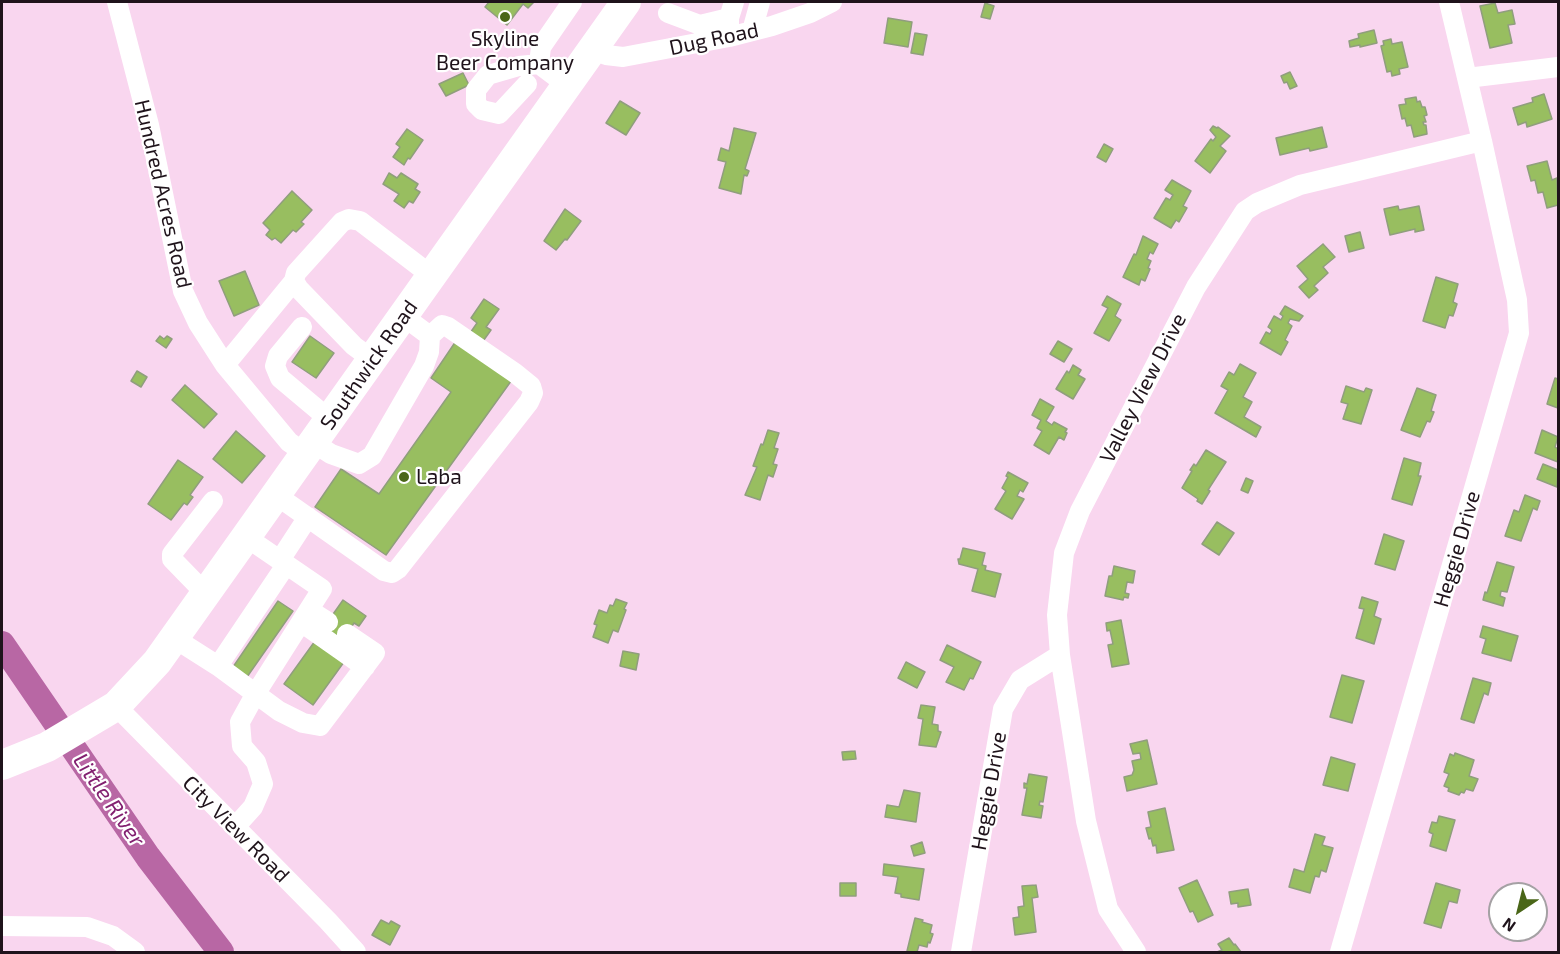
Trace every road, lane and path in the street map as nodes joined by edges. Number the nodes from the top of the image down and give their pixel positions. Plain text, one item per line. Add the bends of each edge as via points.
1 (117, 2) edge
2 (572, 2) edge
3 (626, 2) edge
4 (760, 2) edge
5 (832, 2) edge
6 (1449, 2) edge
7 (668, 13) dead end
8 (731, 19) edge
9 (752, 31) junction
10 (593, 49) junction
11 (1558, 67) edge
12 (1467, 78) junction
13 (560, 95) junction
14 (1482, 141) junction
15 (432, 276) junction
16 (294, 281) junction
17 (403, 316) junction
18 (302, 327) dead end
19 (430, 336) junction
20 (373, 360) junction
21 (225, 365) junction
22 (317, 439) junction
23 (276, 495) junction
24 (213, 501) dead end
25 (308, 518) junction
26 (246, 537) junction
27 (283, 563) junction
28 (206, 594) junction
29 (305, 616) junction
30 (328, 622) dead end
31 (346, 634) dead end
32 (174, 638) junction
33 (1060, 655) junction
34 (370, 660) junction
35 (218, 666) junction
36 (256, 693) junction
37 (107, 711) junction
38 (5, 764) edge
39 (235, 827) junction
40 (2, 926) edge
41 (135, 952) edge
42 (356, 952) edge
43 (961, 952) edge
44 (1136, 952) edge
45 (1340, 952) edge

1 - 21 street, Hundred Acres Road via 183,291
2 - 13 street via 528,72
3 - 10 highway, Southwick Road
4 - 9 street
5 - 9 street, Dug Road
6 - 12 street
7 - 8 street via 700,25
8 - 9 street, Dug Road
8 - 10 street, Dug Road via 623,57
10 - 13 highway, Southwick Road
11 - 12 street
12 - 14 street
13 - 15 highway, Southwick Road
14 - 33 street, Valley View Drive via 1300,185 1245,211 1196,286 1080,511 1064,553 1057,615
14 - 45 street, Heggie Drive via 1517,300 1519,333
15 - 16 street via 360,222 350,219 342,222 296,273
15 - 17 highway, Southwick Road
16 - 20 street via 354,346
16 - 21 street
17 - 19 street
17 - 20 highway, Southwick Road
18 - 22 street via 278,356 275,366
19 - 22 street via 424,366 372,456 359,464 331,454
19 - 25 street via 442,326 448,327 531,386 529,402 398,570 384,571
20 - 22 highway, Southwick Road
21 - 22 street, Hundred Acres Road via 289,442
22 - 23 highway, Southwick Road
23 - 25 street
23 - 26 highway, Southwick Road
24 - 28 street via 172,554 172,559
25 - 27 street
26 - 27 street
26 - 28 highway, Southwick Road
27 - 29 street via 322,590
27 - 35 street
28 - 32 highway, Southwick Road
29 - 30 street
29 - 34 street
29 - 36 street
31 - 34 street
32 - 35 street
32 - 37 highway, Southwick Road via 157,662
33 - 43 street, Heggie Drive via 1020,680 1003,709
33 - 44 street, Valley View Drive via 1086,821 1108,909
34 - 36 street via 320,726 303,723 279,711
35 - 36 street
36 - 39 street via 240,722 242,746 256,762 263,784 253,807
37 - 38 highway, Southwick Road via 47,747
37 - 39 street, City View Road
39 - 42 street, City View Road
40 - 41 street via 87,927 113,936

